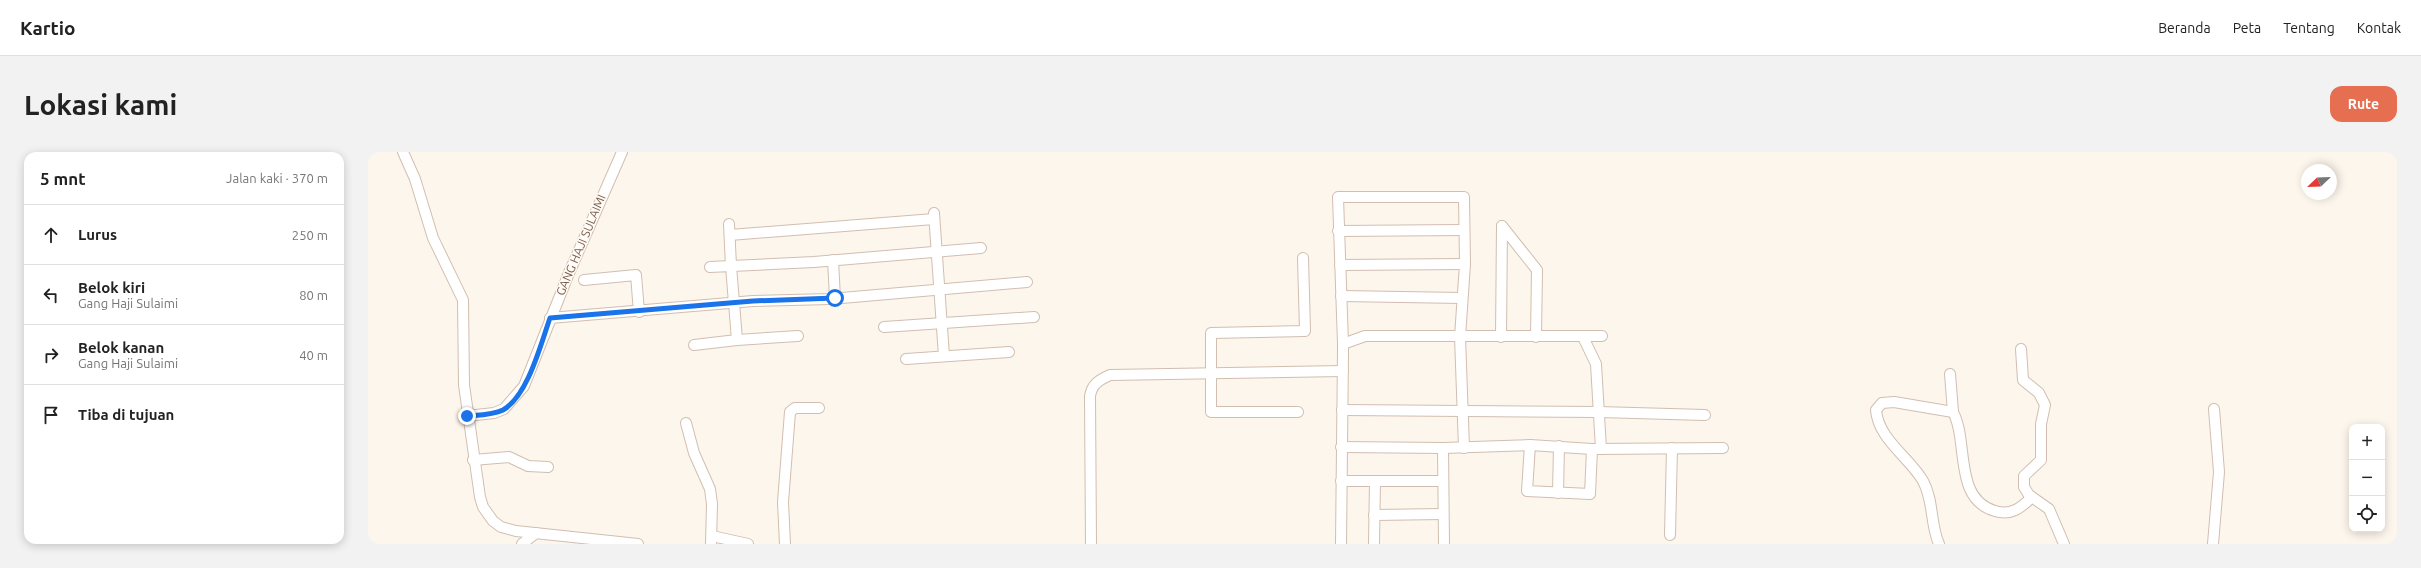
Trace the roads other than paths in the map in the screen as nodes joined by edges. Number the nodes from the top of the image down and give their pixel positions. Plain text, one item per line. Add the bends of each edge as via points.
1 (403, 152) edge
2 (622, 152) edge
3 (728, 224) dead end
4 (1464, 230) junction
5 (1338, 231) junction
6 (730, 235) junction
7 (981, 248) dead end
8 (936, 250) junction
9 (1303, 258) dead end
10 (833, 260) junction
11 (1465, 264) junction
12 (1340, 265) junction
13 (732, 266) junction
14 (710, 267) dead end
15 (584, 280) dead end
16 (1027, 282) dead end
17 (939, 290) junction
18 (1341, 296) junction
19 (835, 298) junction
20 (1462, 298) junction
21 (735, 303) junction
22 (639, 312) junction
23 (1034, 317) dead end
24 (550, 318) junction
25 (942, 323) junction
26 (884, 327) dead end
27 (798, 336) dead end
28 (1501, 336) junction
29 (1583, 336) junction
30 (1602, 336) dead end
31 (1460, 337) junction
32 (1536, 337) junction
33 (737, 340) junction
34 (1343, 344) junction
35 (694, 345) dead end
36 (2021, 349) dead end
37 (1009, 352) dead end
38 (944, 356) junction
39 (906, 359) dead end
40 (1342, 371) junction
41 (1211, 373) junction
42 (1950, 374) dead end
43 (819, 408) dead end
44 (2214, 409) dead end
45 (1342, 410) junction
46 (1298, 412) dead end
47 (1462, 412) junction
48 (1599, 412) junction
49 (1953, 412) junction
50 (1705, 415) dead end
51 (467, 416) junction
52 (686, 423) dead end
53 (1530, 446) junction
54 (1559, 446) junction
55 (1341, 447) junction
56 (1443, 448) junction
57 (1464, 448) junction
58 (1596, 448) junction
59 (1672, 448) junction
60 (1723, 448) dead end
61 (473, 460) junction
62 (548, 468) dead end
63 (1341, 481) junction
64 (1374, 481) junction
65 (1442, 481) junction
66 (1558, 493) junction
67 (2032, 497) junction
68 (1443, 514) junction
69 (1374, 515) junction
70 (536, 533) junction
71 (1670, 535) dead end
72 (712, 540) edge
73 (731, 542) edge
74 (522, 544) edge
75 (638, 544) edge
76 (748, 544) edge
77 (785, 544) edge
78 (1091, 544) edge
79 (1341, 544) edge
80 (1374, 544) edge
81 (1444, 544) edge
82 (1939, 544) edge
83 (2064, 544) edge
84 (2213, 544) edge

1 - 51 street via 413,173 434,238 463,300
2 - 24 street, GANG HAJI SULAIMI
3 - 6 street
4 - 5 street
4 - 5 street via 1464,197 1338,197
4 - 11 street
5 - 12 street
6 - 8 street via 934,216
6 - 13 street
7 - 8 street
8 - 10 street
8 - 17 street
9 - 41 street via 1304,331 1211,333
10 - 13 street
10 - 19 street
11 - 12 street
11 - 20 street
12 - 18 street
13 - 14 street
13 - 21 street
15 - 22 street via 636,275
16 - 17 street
17 - 19 street
17 - 25 street
18 - 20 street
18 - 34 street
19 - 21 street
20 - 31 street
21 - 22 street
21 - 33 street
22 - 24 street
23 - 25 street
24 - 51 street, GANG HAJI SULAIMI via 531,370 513,401 499,412
25 - 26 street
25 - 38 street
27 - 33 street
28 - 31 street
28 - 32 street
28 - 32 street via 1502,226 1537,270
29 - 30 street
29 - 32 street
29 - 48 street via 1596,364
31 - 34 street via 1365,336
31 - 47 street
33 - 35 street
34 - 40 street
36 - 67 street via 2023,380 2039,393 2045,405 2041,424 2041,460 2023,479 2024,487
37 - 38 street
38 - 39 street
40 - 41 street
40 - 45 street
41 - 46 street via 1211,412
41 - 78 street via 1110,375 1096,382 1091,388
42 - 49 street
43 - 77 street via 795,408 790,412 783,502
44 - 84 street via 2219,472
45 - 47 street
45 - 55 street
47 - 48 street
47 - 57 street
48 - 50 street
48 - 58 street
49 - 67 street via 1958,427 1967,483 1977,501 1990,510 2005,513 2023,506
49 - 82 street via 1889,401 1882,403 1876,410 1893,444 1919,474 1927,489
51 - 61 street
52 - 72 street via 694,453 710,489
53 - 54 street
53 - 57 street
53 - 66 street via 1527,491
54 - 58 street
54 - 66 street
55 - 56 street
55 - 63 street
56 - 57 street
56 - 65 street
58 - 59 street
58 - 66 street via 1590,494
59 - 60 street
59 - 71 street
61 - 62 street via 509,457 528,466
61 - 70 street via 480,497 488,515 501,527
63 - 64 street
63 - 79 street
64 - 65 street
64 - 69 street
65 - 68 street
67 - 83 street via 2049,509
68 - 69 street
68 - 81 street
69 - 80 street
70 - 74 street
70 - 75 street
72 - 73 street
73 - 76 street

